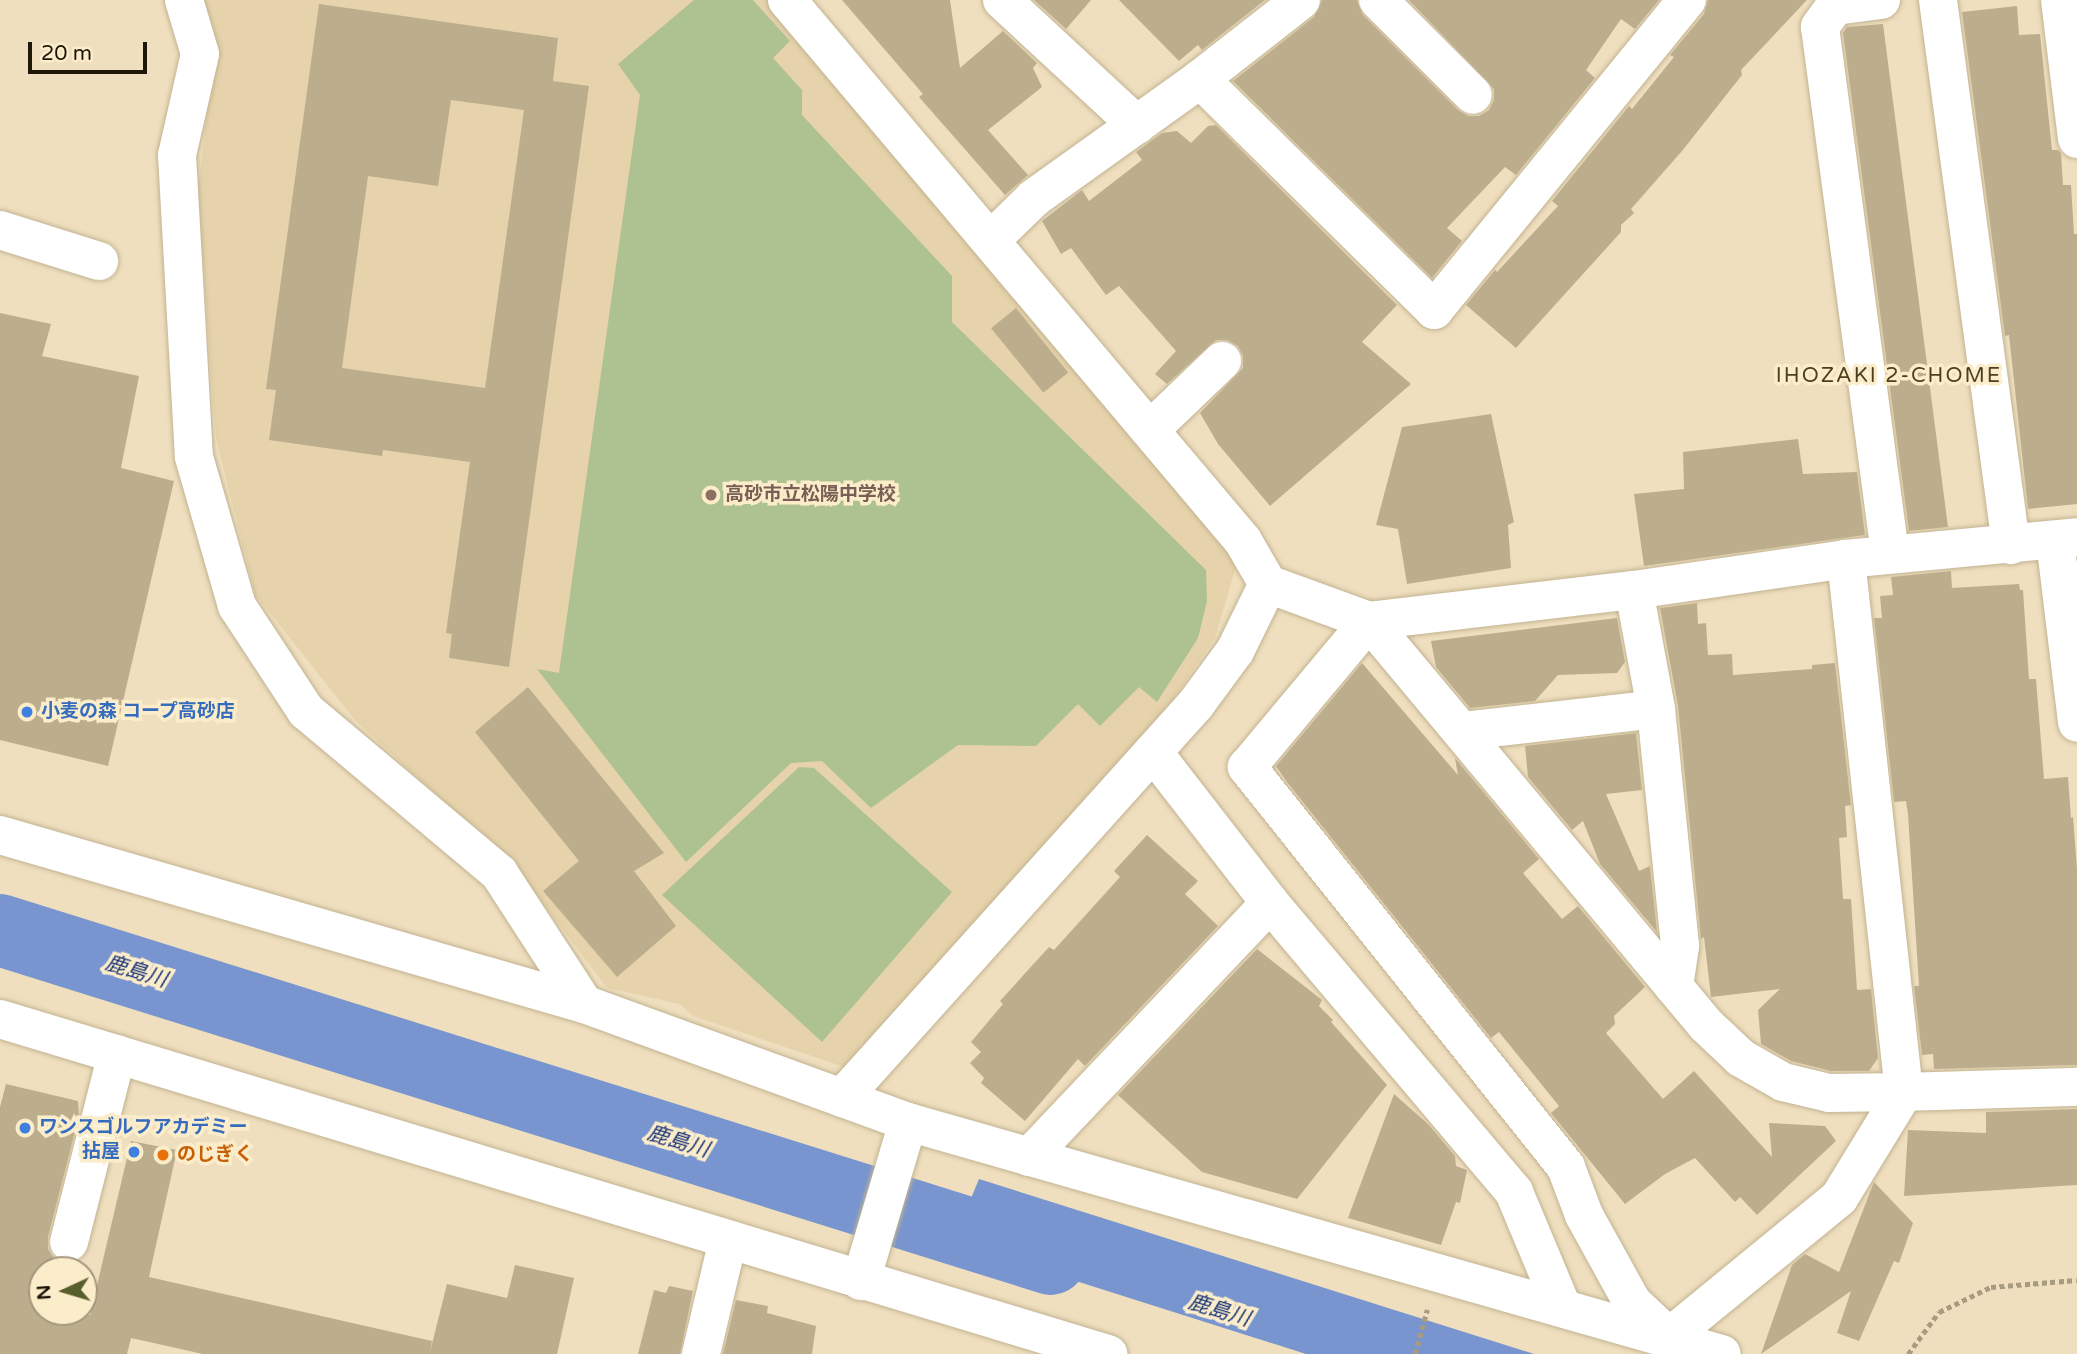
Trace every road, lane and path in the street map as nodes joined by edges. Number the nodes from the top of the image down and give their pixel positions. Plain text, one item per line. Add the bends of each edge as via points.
1 (184, 0) edge
2 (788, 0) edge
3 (1002, 0) edge
4 (1301, 0) edge
5 (1378, 0) edge
6 (1687, 0) edge
7 (1881, 0) edge
8 (1938, 0) edge
9 (2060, 0) edge
10 (1200, 79) junction
11 (1473, 95) dead end
12 (1137, 125) junction
13 (2077, 139) edge
14 (0, 230) edge
15 (991, 240) junction
16 (99, 261) dead end
17 (1222, 361) dead end
18 (1150, 430) junction
19 (2066, 538) edge
20 (2011, 545) junction
21 (1891, 554) junction
22 (1846, 559) junction
23 (1268, 584) junction
24 (1634, 590) junction
25 (1369, 621) junction
26 (1656, 709) junction
27 (2077, 723) edge
28 (1464, 731) junction
29 (1153, 752) junction
30 (0, 835) edge
31 (1270, 903) junction
32 (1674, 987) junction
33 (584, 1004) junction
34 (0, 1019) edge
35 (117, 1054) junction
36 (2077, 1087) edge
37 (1904, 1092) junction
38 (842, 1098) junction
39 (908, 1122) junction
40 (1029, 1157) junction
41 (728, 1240) junction
42 (69, 1242) dead end
43 (861, 1280) junction
44 (2077, 1280) edge
45 (1562, 1307) junction
46 (1669, 1337) junction
47 (1058, 1346) edge
48 (701, 1354) edge
49 (1108, 1354) edge
50 (1722, 1354) edge
51 (1908, 1354) edge

1 - 33 street via 200,54 177,155 194,457 237,606 306,711 499,873
2 - 15 street
3 - 12 street
4 - 10 street
5 - 11 street
6 - 10 street via 1434,310
7 - 21 street via 1835,6 1821,27
8 - 20 street
9 - 13 street
10 - 12 street
12 - 15 street via 1034,198
14 - 16 street
15 - 18 street
17 - 18 street
18 - 23 street via 1243,541
19 - 20 street
19 - 27 street
20 - 21 street
21 - 22 street
22 - 24 street
22 - 37 street
23 - 25 street
23 - 29 street via 1235,651
24 - 25 street
24 - 26 street
25 - 28 street
25 - 46 street via 1247,767 1566,1167 1584,1215 1632,1302
26 - 28 street
26 - 32 street via 1680,946
28 - 32 street
29 - 31 street
29 - 38 street
30 - 33 street
31 - 40 street
31 - 45 street via 1514,1192
32 - 37 street via 1741,1058 1783,1082 1829,1093
33 - 38 street
34 - 35 street
35 - 41 street
35 - 42 street
36 - 37 street
37 - 46 street via 1839,1198
38 - 39 street
39 - 40 street
39 - 43 street
40 - 45 street
41 - 43 street
41 - 48 street
43 - 47 street
44 - 51 path via 1991,1287 1939,1312
45 - 46 street
46 - 50 street
47 - 49 street

